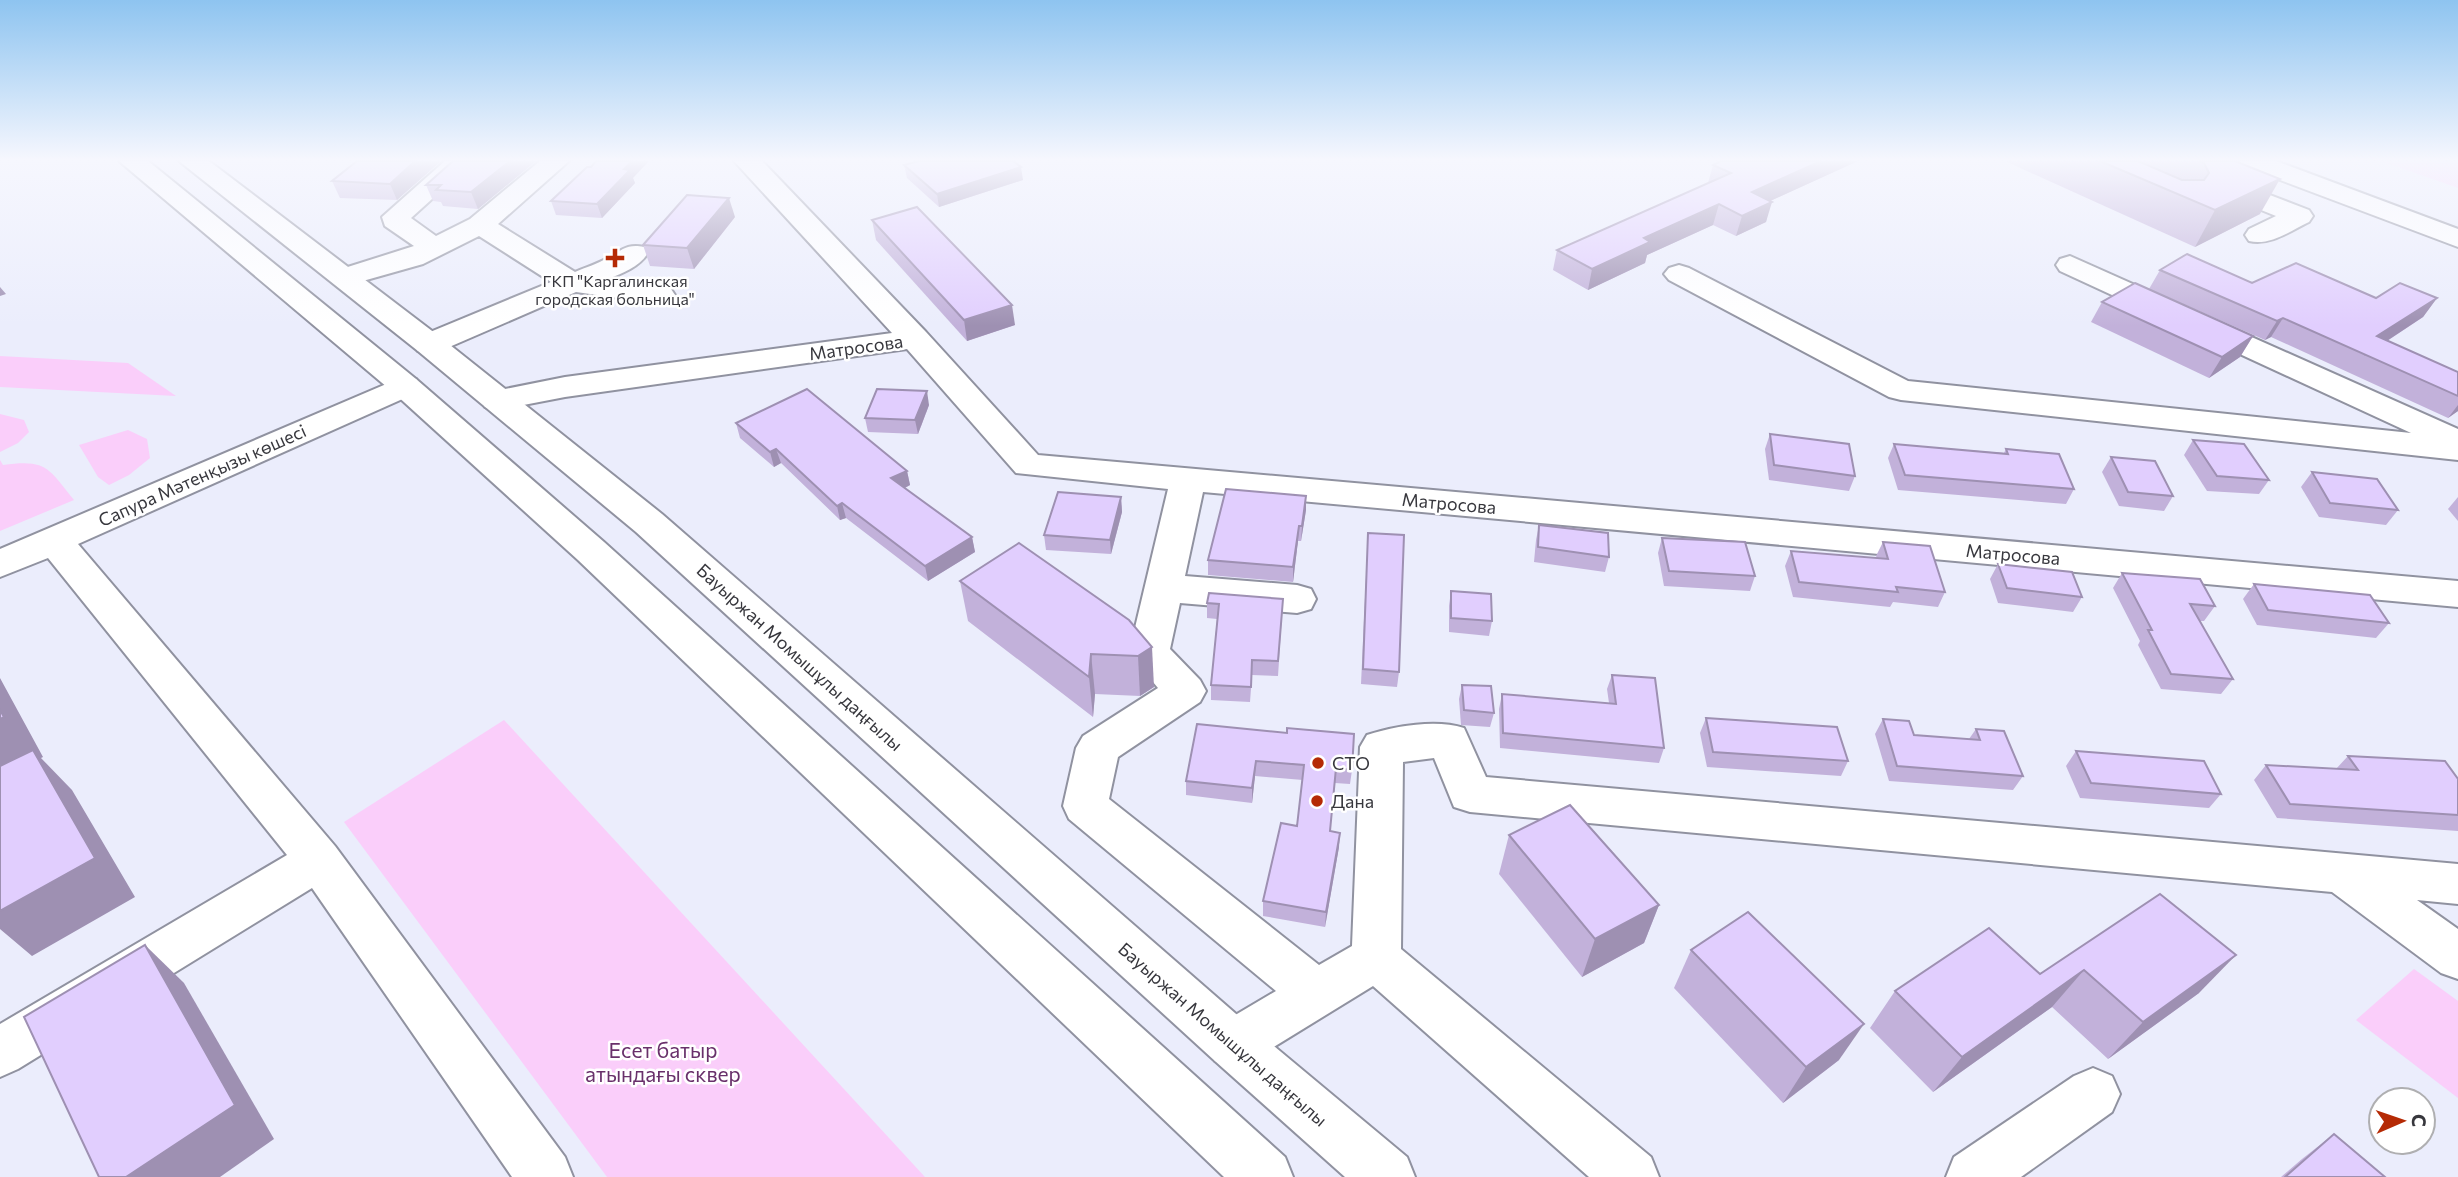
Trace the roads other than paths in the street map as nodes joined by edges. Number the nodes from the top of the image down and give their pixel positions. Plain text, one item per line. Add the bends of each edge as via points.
1 (199, 216) edge
2 (264, 216) edge
3 (397, 216) edge
4 (491, 216) edge
5 (799, 216) edge
6 (2299, 216) edge
7 (2396, 216) edge
8 (481, 225) junction
9 (2259, 235) dead end
10 (2458, 239) edge
11 (434, 247) junction
12 (634, 253) dead end
13 (2070, 265) dead end
14 (1678, 274) dead end
15 (345, 277) junction
16 (573, 283) junction
17 (660, 295) dead end
18 (915, 339) junction
19 (429, 344) junction
20 (454, 365) junction
21 (405, 386) junction
22 (498, 400) junction
23 (2458, 442) edge
24 (2458, 449) edge
25 (1188, 479) junction
26 (649, 523) junction
27 (54, 540) junction
28 (591, 551) junction
29 (0, 564) edge
30 (1164, 588) junction
31 (2458, 594) edge
32 (1297, 599) dead end
33 (319, 860) junction
34 (2341, 873) junction
35 (2458, 884) edge
36 (2458, 957) edge
37 (1376, 958) junction
38 (1317, 994) junction
39 (1233, 1044) junction
40 (0, 1051) edge
41 (2093, 1094) dead end
42 (545, 1177) edge
43 (1265, 1177) edge
44 (1387, 1177) edge
45 (1631, 1177) edge
46 (1974, 1177) edge

1 - 21 main road
2 - 15 main road, Бауыржан Момышұлы даңғылы
3 - 11 main road via 395,220
4 - 8 main road
5 - 18 main road
6 - 9 main road
7 - 10 main road
8 - 11 main road
8 - 16 main road
11 - 15 main road via 413,258
12 - 16 main road
13 - 23 main road
14 - 24 main road via 1901,390
15 - 19 main road, Бауыржан Момышұлы даңғылы
16 - 17 main road
16 - 19 main road
18 - 22 main road, Матросова
18 - 25 main road, Матросова via 1028,465
19 - 20 main road, Бауыржан Момышұлы даңғылы
20 - 21 main road, Сапура Мәтенқызы көшесі
20 - 22 main road, Бауыржан Момышұлы даңғылы
21 - 27 main road, Сапура Мәтенқызы көшесі
21 - 28 main road
22 - 26 main road, Бауыржан Момышұлы даңғылы
25 - 30 main road
25 - 31 main road, Матросова
26 - 28 main road
26 - 39 main road, Бауыржан Момышұлы даңғылы
27 - 29 main road, Сапура Мәтенқызы көшесі
27 - 33 main road
28 - 43 main road
30 - 32 main road
30 - 38 main road via 1149,653 1185,691 1098,748 1084,806
33 - 40 main road
33 - 42 main road
34 - 35 main road
34 - 36 main road
34 - 37 main road via 1470,794 1449,740 1382,747
37 - 38 main road
37 - 45 main road
38 - 39 main road
39 - 44 main road, Бауыржан Момышұлы даңғылы
41 - 46 main road

